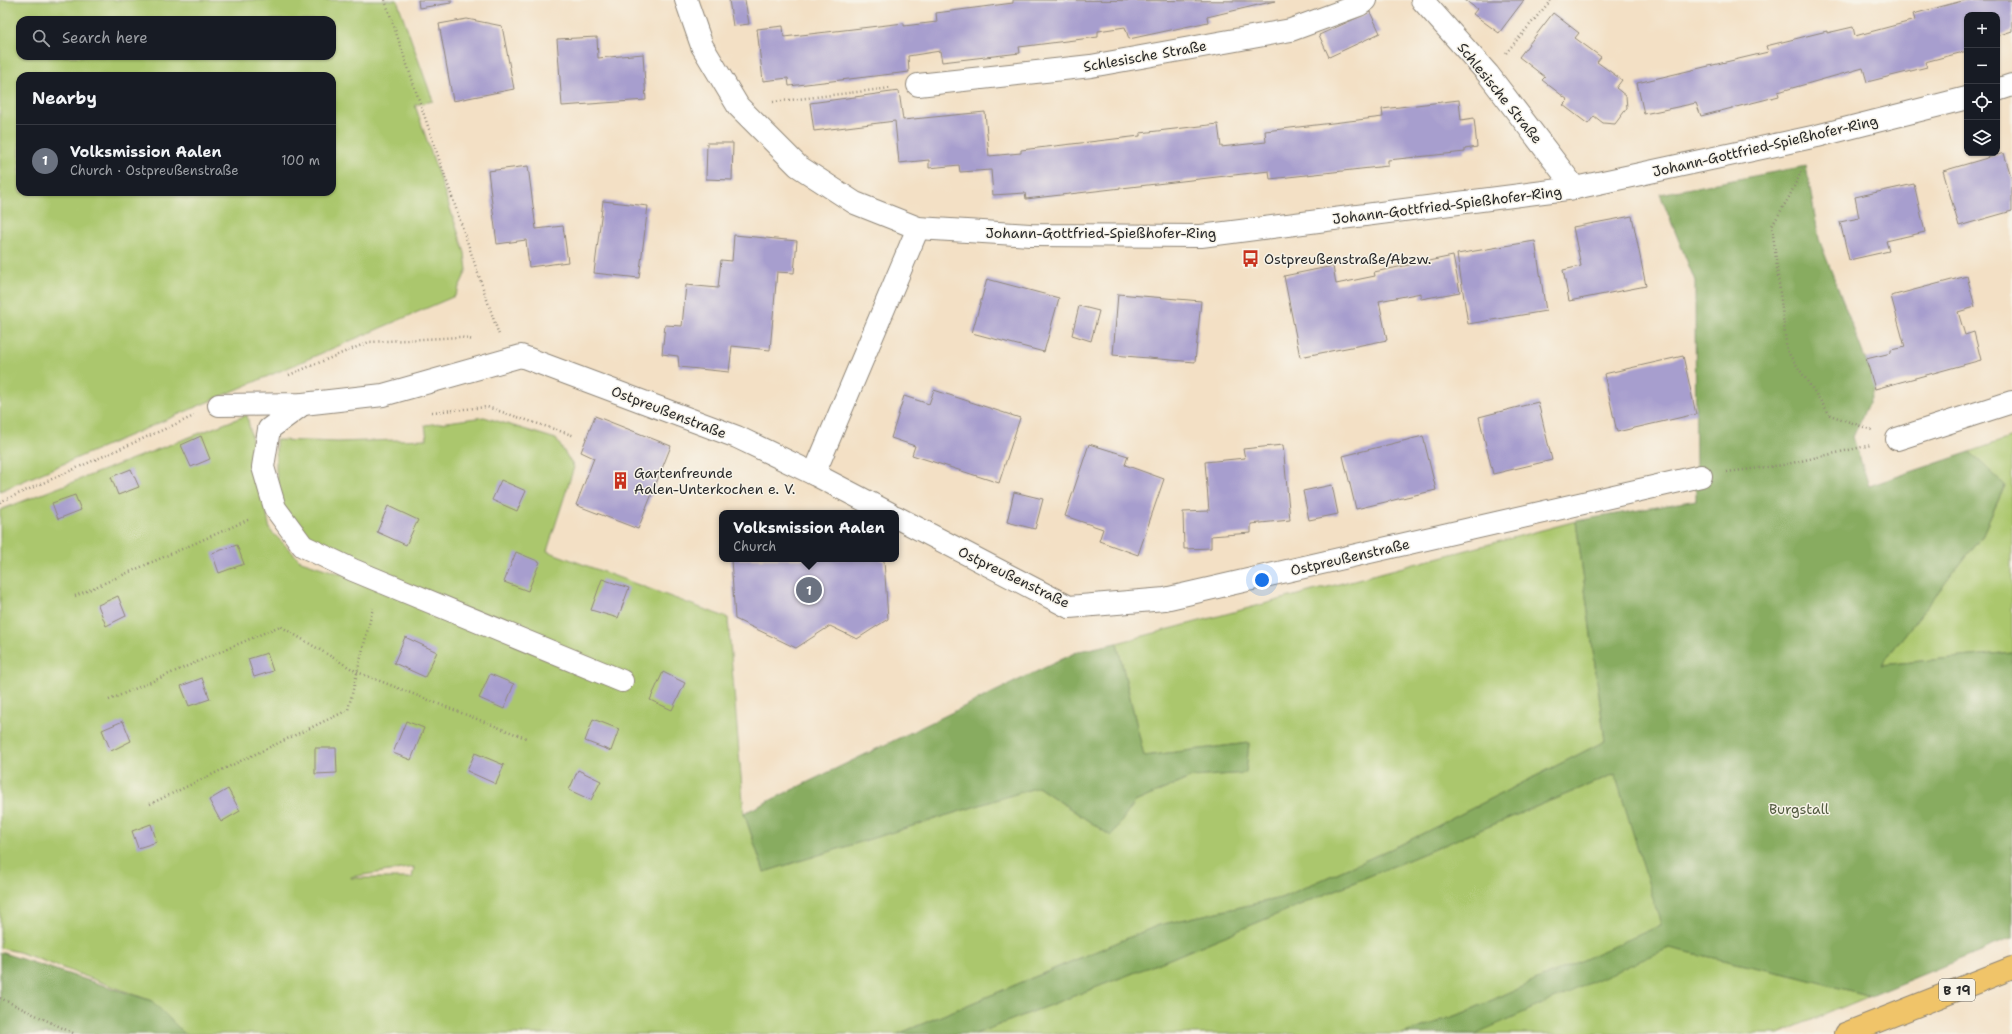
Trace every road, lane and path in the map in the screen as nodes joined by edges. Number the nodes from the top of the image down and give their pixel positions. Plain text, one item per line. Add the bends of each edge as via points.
1 (385, 0) edge
2 (686, 0) edge
3 (1366, 0) edge
4 (1422, 0) edge
5 (1551, 0) edge
6 (1488, 74) junction
7 (918, 85) joint
8 (2012, 85) edge
9 (2000, 89) edge
10 (1964, 99) edge
11 (738, 106) junction
12 (1817, 136) junction
13 (1575, 188) junction
14 (918, 228) junction
15 (500, 336) dead end
16 (2012, 402) edge
17 (303, 404) junction
18 (218, 405) dead end
19 (430, 412) dead end
20 (575, 436) dead end
21 (1897, 439) junction
22 (814, 474) junction
23 (1701, 476) joint
24 (275, 508) junction
25 (883, 510) edge
26 (899, 519) edge
27 (379, 580) junction
28 (75, 596) dead end
29 (357, 672) junction
30 (622, 681) dead end
31 (109, 700) dead end
32 (528, 739) dead end
33 (150, 804) dead end
34 (2012, 968) edge
35 (0, 998) edge
36 (75, 1034) edge
37 (1845, 1034) edge

1 - 15 path
2 - 11 street, Johann-Gottfried-Spießhofer-Ring via 702,46
3 - 7 street, Schlesische Straße via 1359,5 1291,30 1091,66
4 - 6 street, Schlesische Straße
5 - 6 path
6 - 13 street, Schlesische Straße
7 - 11 path
8 - 9 street
10 - 12 street, Johann-Gottfried-Spießhofer-Ring
11 - 14 street, Johann-Gottfried-Spießhofer-Ring via 798,166 855,203
12 - 13 street, Johann-Gottfried-Spießhofer-Ring
12 - 21 path via 1789,197 1772,226 1787,351 1830,415
13 - 14 street, Johann-Gottfried-Spießhofer-Ring via 1201,236 1030,235
14 - 22 street
16 - 21 street
17 - 18 street
17 - 22 street, Ostpreußenstraße via 383,395 521,356 737,437
17 - 24 street via 269,429 263,467
19 - 20 path via 487,408
21 - 23 path via 1783,465
22 - 25 street, Ostpreußenstraße
23 - 26 street, Ostpreußenstraße via 1165,599 1069,607
24 - 27 street via 303,546
24 - 28 path
27 - 29 path
27 - 30 street
29 - 31 path via 280,626
29 - 32 path
29 - 33 path via 348,710
34 - 37 highway, B 19
35 - 36 path

